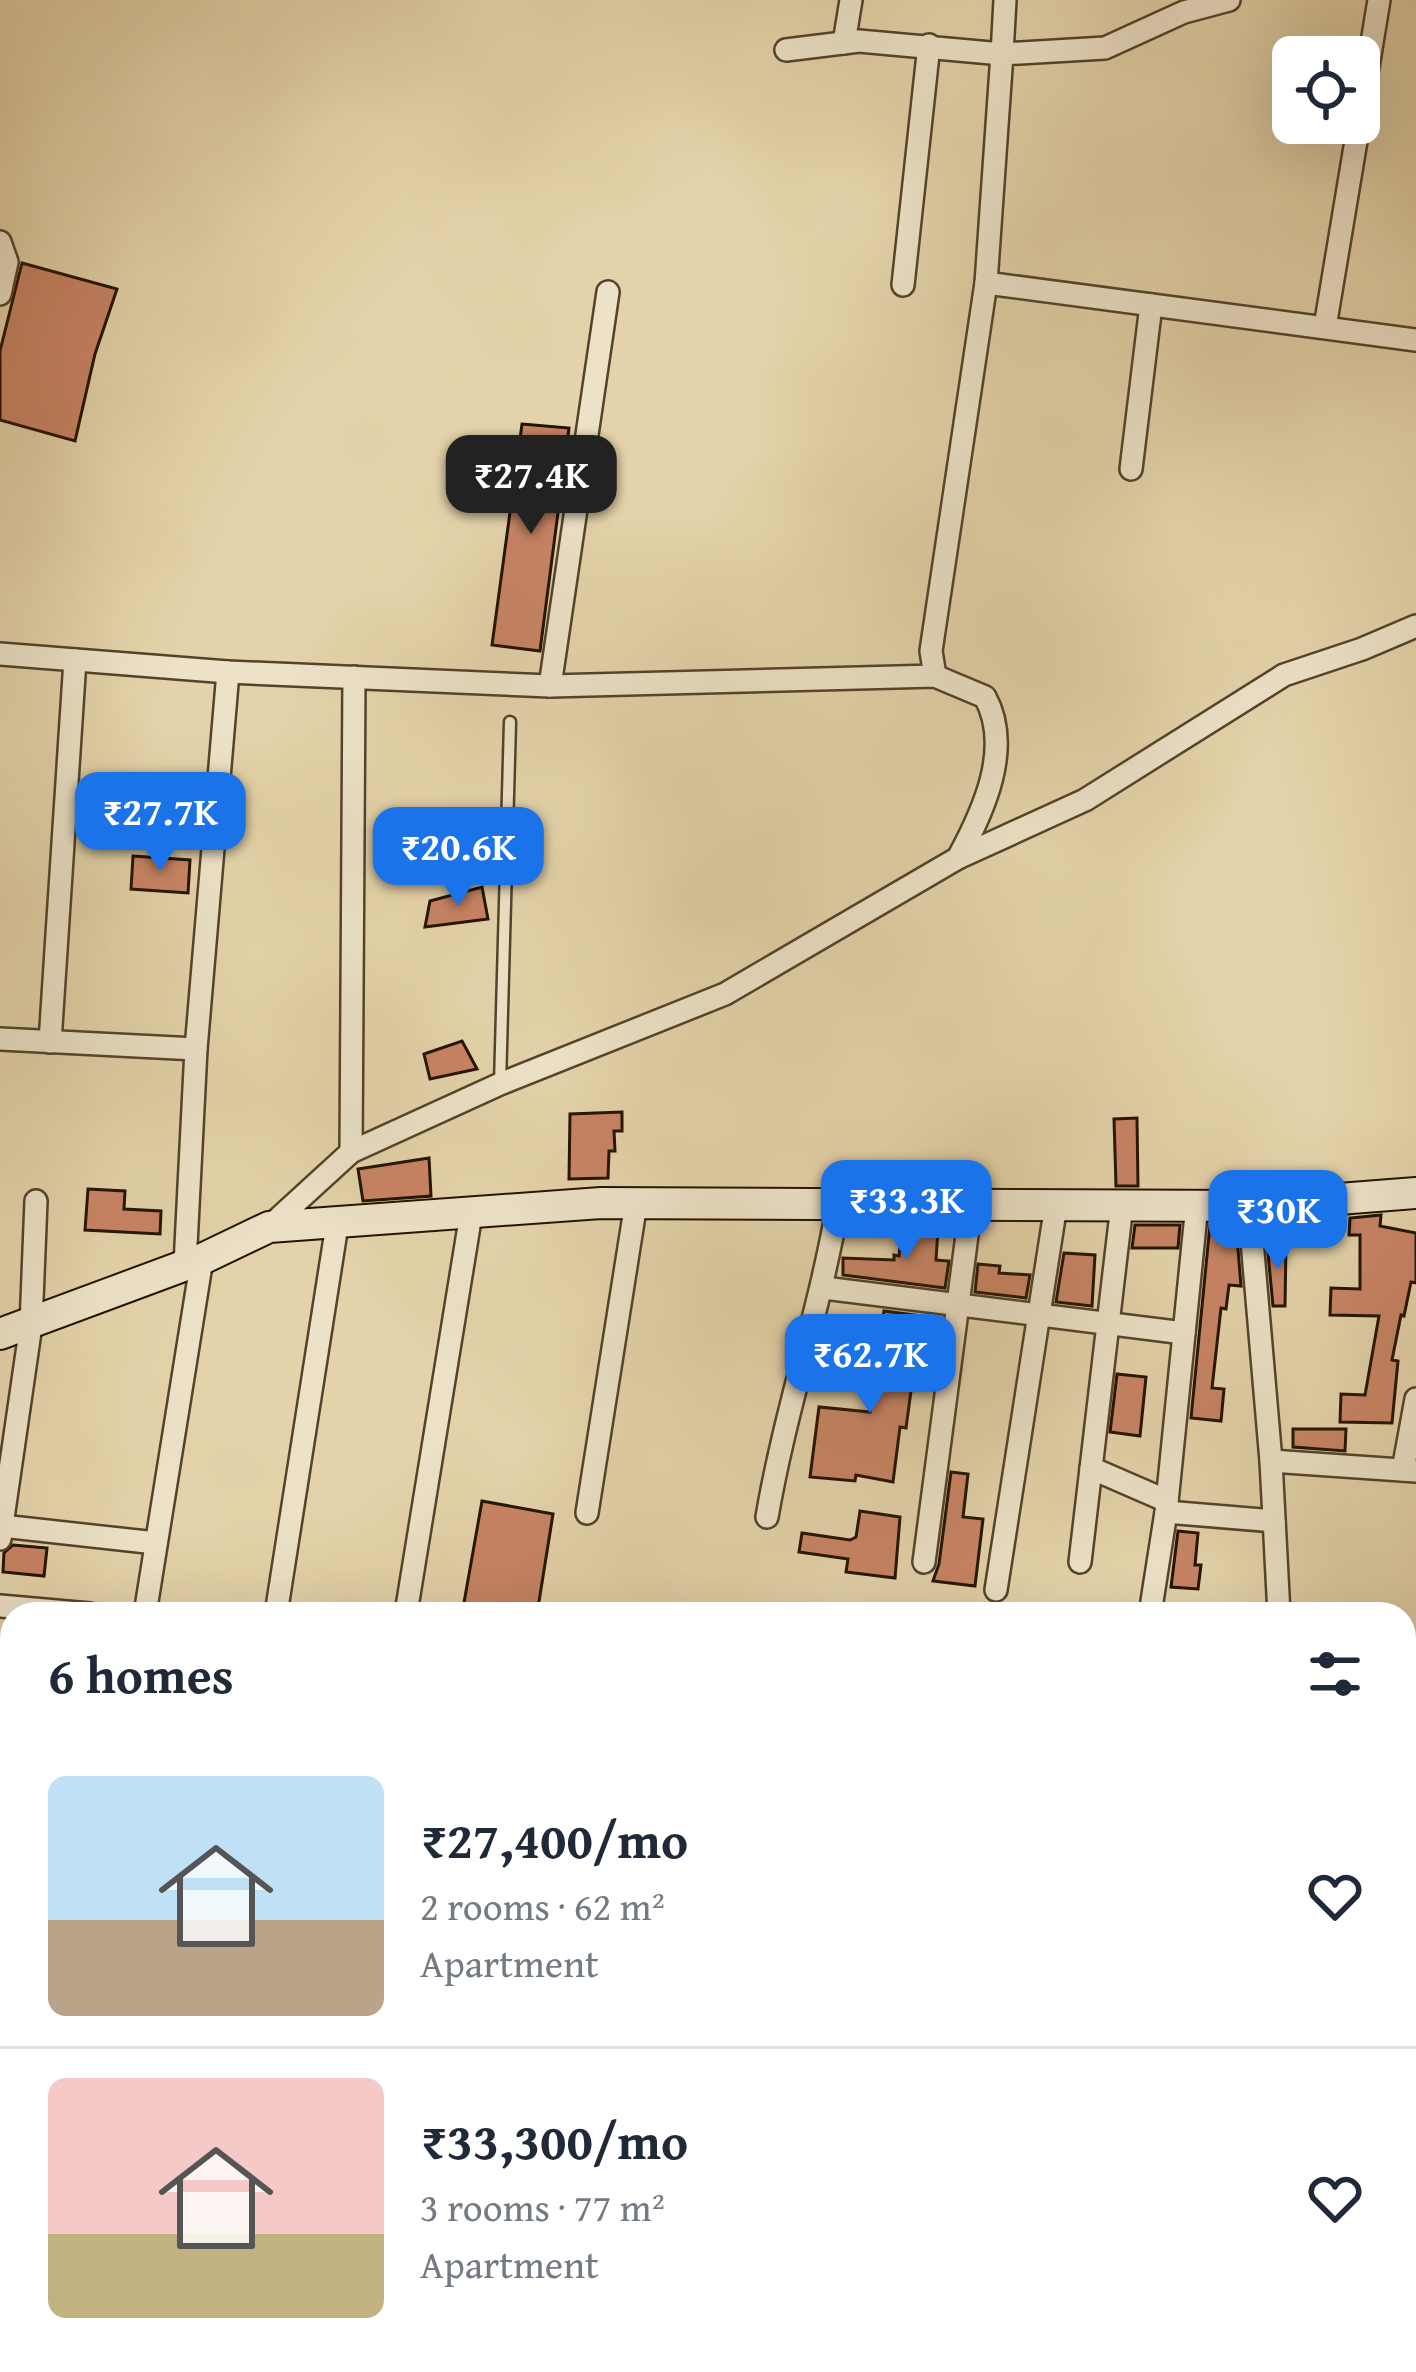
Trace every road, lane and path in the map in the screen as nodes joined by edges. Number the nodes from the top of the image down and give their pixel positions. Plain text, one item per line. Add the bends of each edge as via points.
1 (850, 0) edge
2 (1005, 0) edge
3 (1229, 0) edge
4 (1379, 0) edge
5 (1373, 36) edge
6 (844, 43) junction
7 (929, 45) junction
8 (786, 50) dead end
9 (1002, 54) junction
10 (1355, 144) edge
11 (0, 242) edge
12 (986, 283) junction
13 (903, 285) dead end
14 (608, 292) dead end
15 (0, 294) edge
16 (1151, 305) junction
17 (1324, 327) junction
18 (1416, 340) edge
19 (1131, 469) dead end
20 (1416, 626) edge
21 (0, 654) edge
22 (75, 659) junction
23 (228, 672) junction
24 (935, 676) junction
25 (354, 677) junction
26 (550, 686) junction
27 (511, 722) dead end
28 (958, 858) junction
29 (0, 1039) edge
30 (50, 1042) junction
31 (196, 1048) junction
32 (500, 1084) junction
33 (351, 1152) junction
34 (1416, 1193) edge
35 (36, 1201) dead end
36 (636, 1204) junction
37 (838, 1204) junction
38 (971, 1204) junction
39 (1056, 1204) junction
40 (1122, 1205) junction
41 (1197, 1205) junction
42 (1249, 1206) junction
43 (471, 1214) junction
44 (337, 1225) junction
45 (269, 1227) junction
46 (194, 1262) junction
47 (824, 1288) junction
48 (958, 1304) junction
49 (1039, 1315) junction
50 (31, 1325) junction
51 (1108, 1325) junction
52 (1184, 1333) junction
53 (0, 1334) edge
54 (1416, 1399) edge
55 (1271, 1462) junction
56 (1091, 1468) junction
57 (1410, 1471) edge
58 (1167, 1507) junction
59 (587, 1513) dead end
60 (767, 1517) dead end
61 (1274, 1520) junction
62 (1, 1533) edge
63 (156, 1543) junction
64 (924, 1562) dead end
65 (1080, 1562) dead end
66 (996, 1591) dead end
67 (147, 1602) edge
68 (278, 1602) edge
69 (408, 1602) edge
70 (1152, 1602) edge
71 (1278, 1602) edge

1 - 6 street
2 - 9 street
3 - 9 street via 1105,48
4 - 5 street
6 - 7 street
6 - 8 street
7 - 9 street
7 - 13 street
9 - 12 street
10 - 17 street
11 - 15 street via 7,262
12 - 16 street
12 - 24 street via 931,651
14 - 26 street
16 - 17 street
16 - 19 street
17 - 18 street
20 - 28 street via 1284,675 1085,800
21 - 22 street
22 - 23 street
22 - 30 street
23 - 25 street
23 - 31 street
24 - 26 street
24 - 28 street via 985,697 996,734 983,806
25 - 26 street
25 - 33 street
27 - 32 lane
28 - 32 street via 725,994
29 - 30 street
30 - 31 street
31 - 46 street
32 - 33 street
33 - 45 street
34 - 42 street
35 - 50 street
36 - 37 street
36 - 43 street
36 - 59 street
37 - 38 street
37 - 47 street
38 - 39 street
38 - 48 street
39 - 40 street
39 - 49 street
40 - 41 street
40 - 51 street
41 - 42 street
41 - 52 street
42 - 55 street
43 - 44 street
43 - 69 street
44 - 45 street
44 - 68 street
45 - 46 street
46 - 50 street
46 - 63 street
47 - 48 street
47 - 60 street
48 - 49 street
48 - 64 street
49 - 51 street
49 - 66 street
50 - 53 street
50 - 62 street
51 - 52 street
51 - 56 street
52 - 58 street
54 - 57 street
55 - 57 street
55 - 61 street
56 - 58 street
56 - 65 street
58 - 61 street
58 - 70 street
61 - 71 street
62 - 63 street
63 - 67 street

